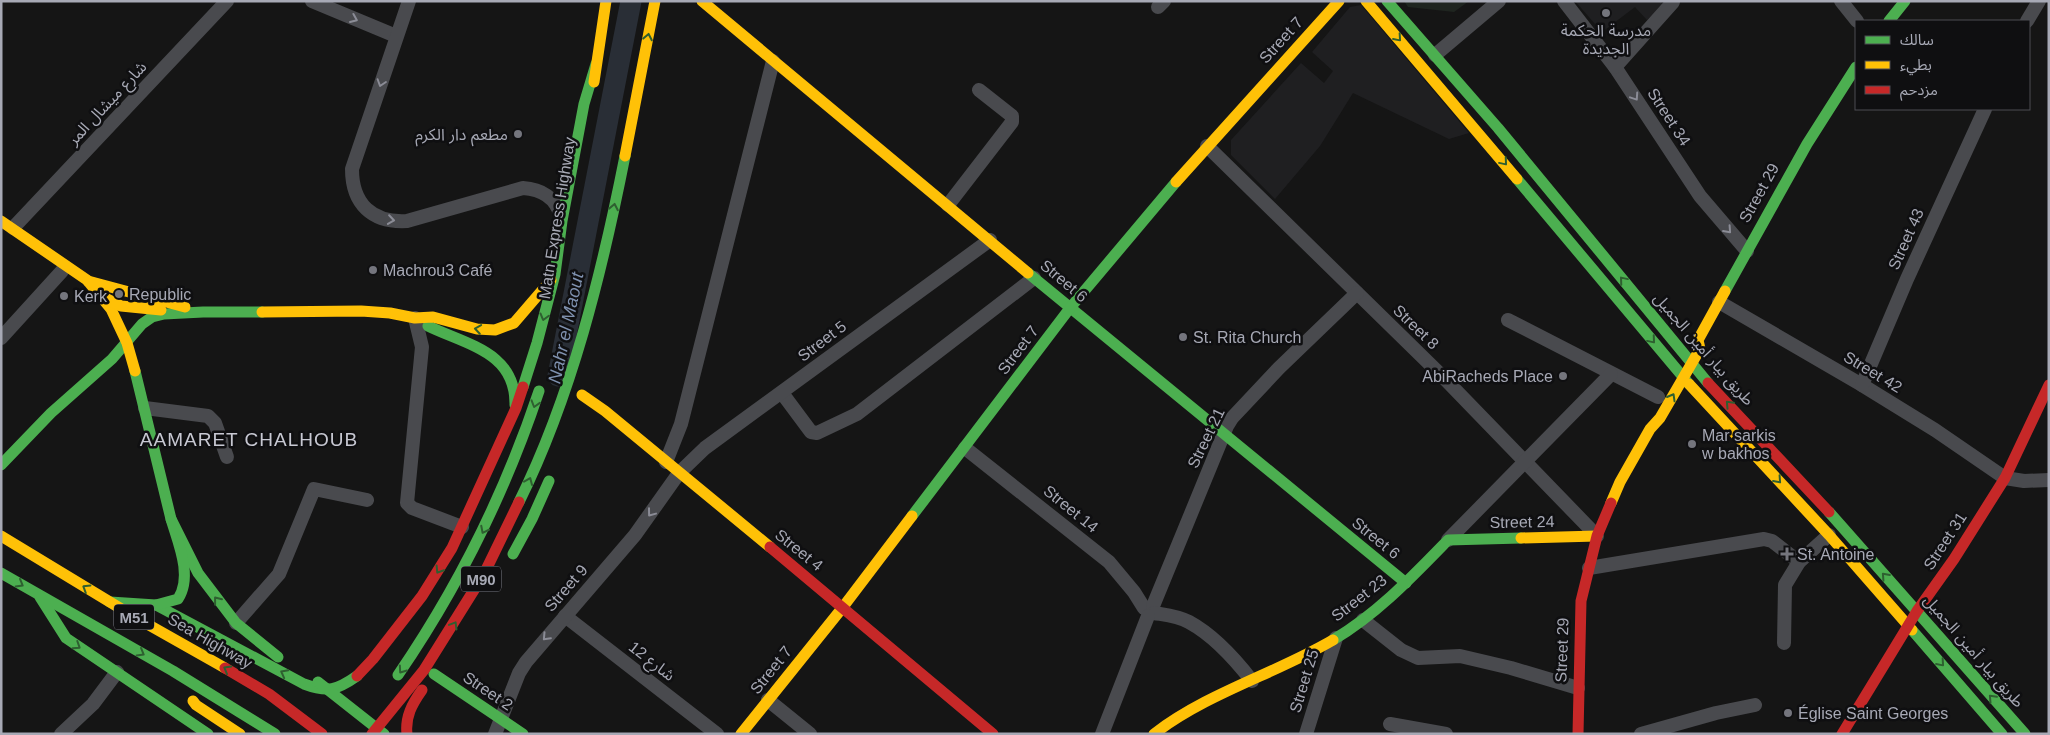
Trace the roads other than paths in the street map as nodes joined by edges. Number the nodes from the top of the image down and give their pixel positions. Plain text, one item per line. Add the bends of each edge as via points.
1 (227, 1) edge
2 (312, 1) edge
3 (409, 1) edge
4 (606, 1) edge
5 (655, 1) edge
6 (702, 1) edge
7 (1339, 1) edge
8 (1366, 1) edge
9 (1387, 1) edge
10 (1499, 1) edge
11 (1564, 1) edge
12 (1841, 1) edge
13 (1905, 1) edge
14 (2039, 1) edge
15 (1673, 2) edge
16 (1856, 20) edge
17 (1890, 20) edge
18 (2028, 20) edge
19 (396, 36) junction
20 (1435, 54) junction
21 (773, 61) junction
22 (1615, 67) junction
23 (1855, 69) edge
24 (979, 90) dead end
25 (1985, 110) edge
26 (1207, 146) junction
27 (948, 206) junction
28 (569, 219) junction
29 (5, 227) edge
30 (608, 240) junction
31 (990, 240) junction
32 (570, 247) dead end
33 (1747, 251) junction
34 (62, 271) junction
35 (555, 274) junction
36 (1034, 278) junction
37 (87, 280) junction
38 (564, 286) dead end
39 (607, 288) dead end
40 (1357, 293) junction
41 (103, 297) junction
42 (1719, 302) junction
43 (1070, 308) junction
44 (203, 312) junction
45 (415, 318) junction
46 (1508, 320) dead end
47 (1, 338) edge
48 (1698, 340) junction
49 (127, 343) junction
50 (1683, 353) junction
51 (1692, 364) junction
52 (95, 374) junction
53 (1611, 374) junction
54 (1669, 375) junction
55 (543, 376) dead end
56 (1684, 377) junction
57 (1862, 385) junction
58 (2049, 385) edge
59 (782, 393) junction
60 (581, 395) dead end
61 (1658, 397) junction
62 (144, 406) junction
63 (516, 408) junction
64 (1650, 429) junction
65 (1224, 434) junction
66 (965, 448) junction
67 (227, 457) dead end
68 (1524, 460) junction
69 (666, 462) junction
70 (1, 465) edge
71 (554, 467) dead end
72 (679, 473) junction
73 (2005, 478) junction
74 (2049, 480) edge
75 (367, 500) dead end
76 (171, 519) junction
77 (462, 527) junction
78 (1829, 535) junction
79 (1, 536) edge
80 (1597, 536) junction
81 (1448, 540) junction
82 (1799, 562) junction
83 (506, 566) dead end
84 (1588, 568) junction
85 (1, 573) edge
86 (1406, 583) junction
87 (38, 594) junction
88 (110, 602) junction
89 (173, 602) junction
90 (156, 604) junction
91 (843, 607) junction
92 (1150, 611) junction
93 (1917, 611) junction
94 (565, 616) junction
95 (1363, 620) junction
96 (236, 623) junction
97 (1908, 627) junction
98 (1336, 638) junction
99 (1784, 643) dead end
100 (278, 657) junction
101 (373, 659) junction
102 (173, 671) junction
103 (117, 672) junction
104 (434, 674) junction
105 (1252, 681) junction
106 (363, 688) dead end
107 (389, 688) dead end
108 (1578, 688) junction
109 (329, 689) junction
110 (269, 694) junction
111 (287, 694) dead end
112 (768, 700) junction
113 (1755, 706) dead end
114 (394, 707) junction
115 (501, 719) junction
116 (1390, 724) dead end
117 (361, 726) dead end
118 (61, 734) edge
119 (208, 734) edge
120 (240, 734) edge
121 (275, 734) edge
122 (322, 734) edge
123 (372, 734) edge
124 (385, 734) edge
125 (408, 734) edge
126 (495, 734) edge
127 (524, 734) edge
128 (717, 734) edge
129 (741, 734) edge
130 (810, 734) edge
131 (993, 734) edge
132 (1102, 734) edge
133 (1154, 734) edge
134 (1306, 734) edge
135 (1446, 734) edge
136 (1578, 734) edge
137 (1641, 734) edge
138 (1842, 734) edge
139 (2002, 734) edge
140 (2025, 734) edge

1 - 29 street, شارع ميشال المر
2 -> 19 street
3 - 19 street
4 - 28 main road via 596,64 584,104
30 -> 5 main road, M90
6 - 21 main road, Street 6
7 - 26 main road, Street 7
8 -> 54 main road, طريق بيار أمين الجميل via 1508,167
9 - 20 main road, طريق بيار أمين الجميل
10 - 20 street
11 - 22 street, Street 34
12 - 16 street
13 - 17 main road
14 - 18 street
15 - 22 street
19 -> 28 street via 352,169 352,182 362,205 382,219 407,221 514,190 532,189 549,197
50 -> 20 main road, طريق بيار أمين الجميل
21 - 27 main road, Street 6
21 - 69 street via 681,424
22 -> 33 street, Street 34 via 1700,196
23 - 33 main road, Street 29 via 1806,144
24 - 27 street via 1012,116 1012,122
25 - 57 street, Street 43
26 - 40 street, Street 8
26 - 43 main road, Street 7
27 - 31 main road, Street 6
28 - 35 main road
29 - 34 main road
29 - 37 main road
30 - 39 main road via 610,272
114 -> 30 main road, M90 via 446,638 484,574 528,484 559,406
31 - 36 main road, Street 6
31 - 59 street, Street 5
32 - 38 main road, Matn Express Highway
33 - 42 main road, Street 29
34 - 37 main road
34 - 47 street
35 -> 45 main road via 520,317 507,327 483,330 440,318
35 -> 63 main road
36 - 43 main road, Street 6
36 - 59 street via 857,414 815,434
37 - 41 main road
37 - 44 main road
40 - 65 street, Street 21 via 1245,403
40 - 68 street, Street 8
41 - 44 main road via 130,308
41 - 49 main road
42 - 48 main road, Street 29
42 - 57 street, Street 42
43 - 65 main road, Street 6
43 - 66 main road, Street 7
44 - 45 main road via 361,311
44 - 49 main road via 152,316
45 - 63 main road via 488,354 500,364 513,382
45 - 77 street via 422,347 407,503 412,508
46 - 53 street
48 - 50 main road, Street 29
48 - 51 main road, Street 29 via 1700,349
49 - 52 main road
49 - 62 main road
50 - 51 main road, طريق بيار أمين الجميل
50 - 54 main road, Street 29
51 - 56 main road, Street 29
93 -> 51 main road, طريق بيار أمين الجميل
52 - 62 main road via 121,375
52 - 70 main road via 51,413
53 - 61 street
53 - 68 street, Street 23
54 - 56 main road, طريق بيار أمين الجميل
54 - 61 main road, Street 29
55 -> 107 main road, M90 via 500,499 463,572
64 -> 56 main road, Street 29
56 -> 78 main road, طريق بيار أمين الجميل
57 - 73 street, Street 42
58 - 73 main road, Street 31
59 - 72 street, Street 5 via 705,448
60 - 69 main road, Street 4
61 - 64 main road, Street 29
62 - 67 street via 208,416 215,423
62 - 76 main road
63 - 77 main road
64 - 80 main road, Street 29 via 1620,482
65 - 86 main road, Street 6
65 - 92 street, Street 21
66 - 91 main road, Street 7
66 - 92 street, Street 14 via 1109,562
68 - 80 street, Street 8
68 - 81 street, Street 23
69 - 72 main road, Street 4
71 - 83 main road via 532,519
72 - 91 main road, Street 4
72 -> 94 street, Street 9 via 635,535
73 - 74 street
73 - 93 main road, Street 31
75 - 96 street via 314,489 279,574
76 - 89 main road via 185,584 182,595
96 -> 76 main road via 198,573
77 -> 101 main road via 422,596
78 - 82 street
78 - 97 main road, طريق بيار أمين الجميل
88 -> 79 main road, Sea Highway / M51
80 - 81 main road, Street 24
80 - 84 main road, Street 29
81 - 86 main road, Street 23
82 - 84 street via 1772,541 1764,539
82 - 99 street via 1784,590
84 - 108 main road, Street 29 via 1581,601
85 -> 87 main road, M51
86 - 95 main road, Street 23
87 -> 102 main road, M51
87 -> 103 main road via 66,638
88 - 90 main road
110 -> 88 main road, Sea Highway / M51
89 - 90 main road
89 - 100 main road
109 -> 90 main road via 304,684
91 - 112 main road, Street 7
91 - 131 main road, Street 4
92 - 105 street via 1189,622 1235,660
92 - 132 street, Street 21
93 - 97 main road, Street 31
140 -> 93 main road, طريق بيار أمين الجميل
94 -> 115 street, Street 9 via 522,668
94 - 128 street, شارع 12
95 - 98 main road, Street 23
95 - 108 street via 1401,650 1418,658 1460,656
96 - 100 main road
97 - 138 main road, Street 31
97 -> 139 main road, طريق بيار أمين الجميل
98 - 105 main road, Street 23
98 - 134 street, Street 25
100 - 109 main road
101 - 106 main road via 365,673
101 - 109 main road via 350,680
102 - 120 main road via 196,705
102 - 121 main road, M51
103 - 118 street via 93,704
103 - 119 main road
104 - 115 main road, Street 2
104 - 117 main road via 456,641 405,703 391,710 374,709
104 - 125 main road via 408,715
105 - 133 main road, Street 23 via 1194,706
108 - 136 main road, Street 29
109 - 124 main road
110 - 111 main road
110 - 122 main road, Sea Highway / M51
112 - 129 main road, Street 7
112 - 130 street
113 - 137 street via 1716,713
114 - 123 main road, M90
114 - 124 main road
115 - 126 street, Street 9
115 - 127 main road, Street 2
116 - 135 street

